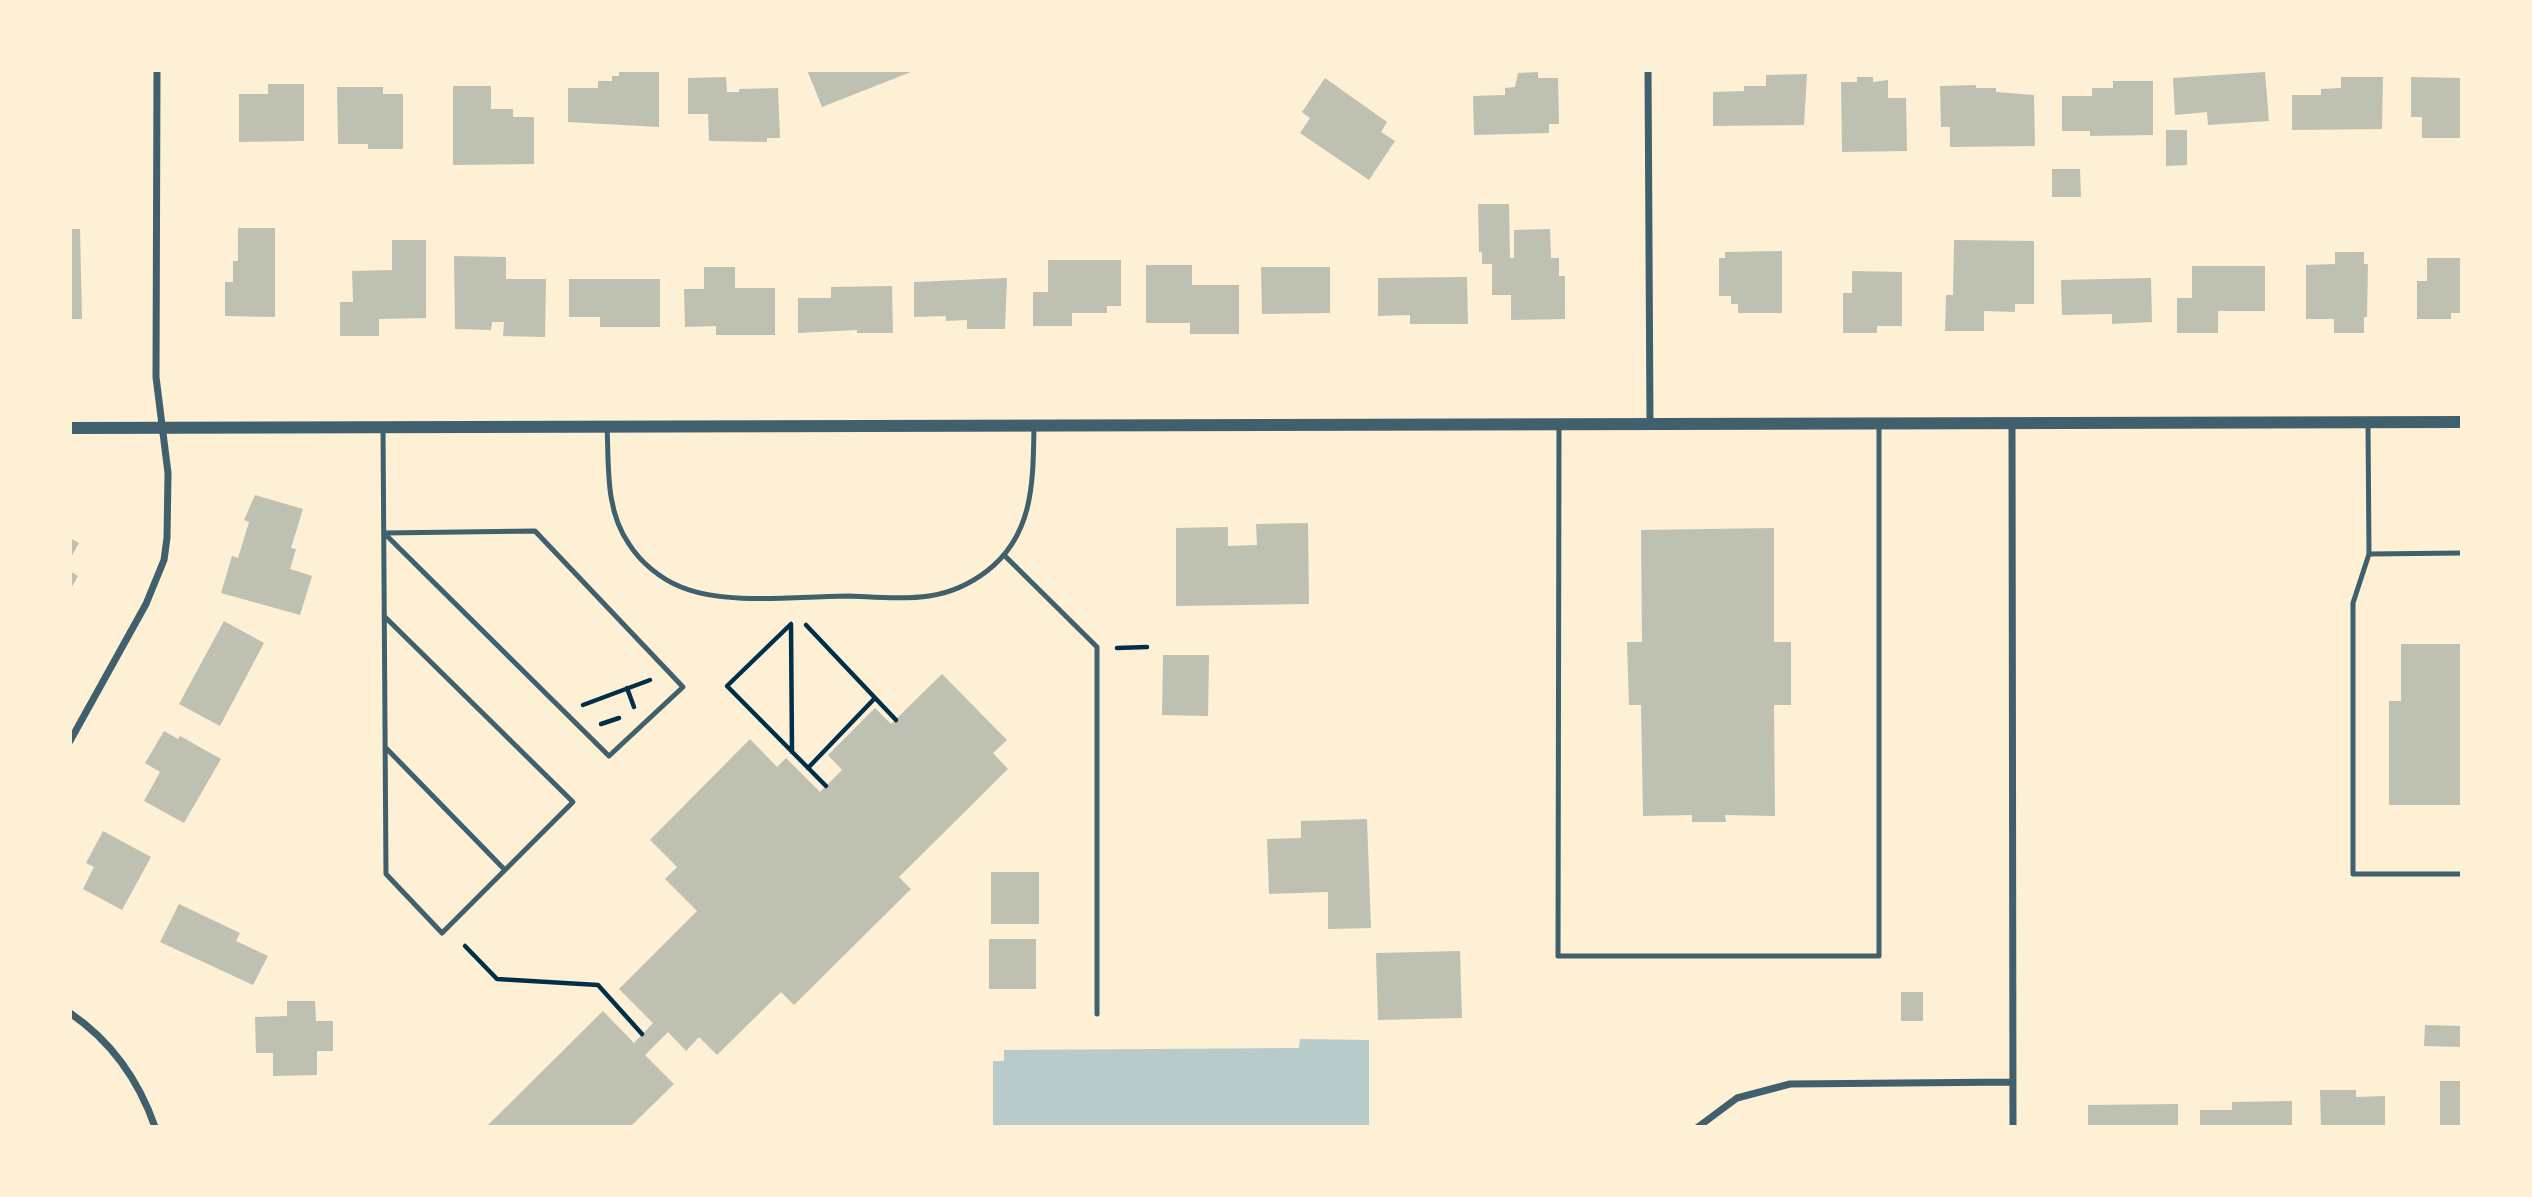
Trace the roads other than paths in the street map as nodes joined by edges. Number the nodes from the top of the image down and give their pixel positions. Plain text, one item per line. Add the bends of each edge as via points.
1 (157, 70) edge
2 (1648, 70) edge
3 (2368, 421) junction
4 (2012, 422) junction
5 (2462, 422) edge
6 (1879, 423) junction
7 (1559, 424) junction
8 (1650, 424) junction
9 (1034, 425) junction
10 (607, 426) junction
11 (383, 427) junction
12 (70, 428) edge
13 (163, 428) junction
14 (384, 533) junction
15 (2462, 553) edge
16 (2369, 554) junction
17 (1004, 555) junction
18 (384, 616) junction
19 (70, 741) edge
20 (385, 747) junction
21 (506, 870) junction
22 (2462, 874) edge
23 (70, 1013) edge
24 (1097, 1014) dead end
25 (2013, 1082) junction
26 (155, 1127) edge
27 (1698, 1127) edge
28 (2013, 1127) edge

1 - 13 street via 156,377
2 - 8 street
3 - 4 street
3 - 5 street
3 - 16 lane
4 - 6 street
4 - 25 street
6 - 7 lane via 1879,956 1558,956
6 - 8 street
7 - 8 street
7 - 9 street
9 - 10 street
9 - 17 lane via 1031,498 1021,528
10 - 11 street
10 - 17 lane via 611,501 618,524 645,563 680,587 721,596 926,597 970,583
11 - 13 street
11 - 14 lane
12 - 13 street
13 - 19 street via 169,510 164,561 146,604
14 - 14 lane via 535,531 683,687 609,756
14 - 18 lane
15 - 16 lane
16 - 22 lane via 2353,603 2353,874
17 - 24 lane via 1097,648
18 - 20 lane
18 - 21 lane via 573,802
20 - 21 lane
20 - 21 lane via 386,874 442,933
23 - 26 street via 113,1051 137,1086
25 - 27 street via 1790,1084 1737,1098
25 - 28 street

